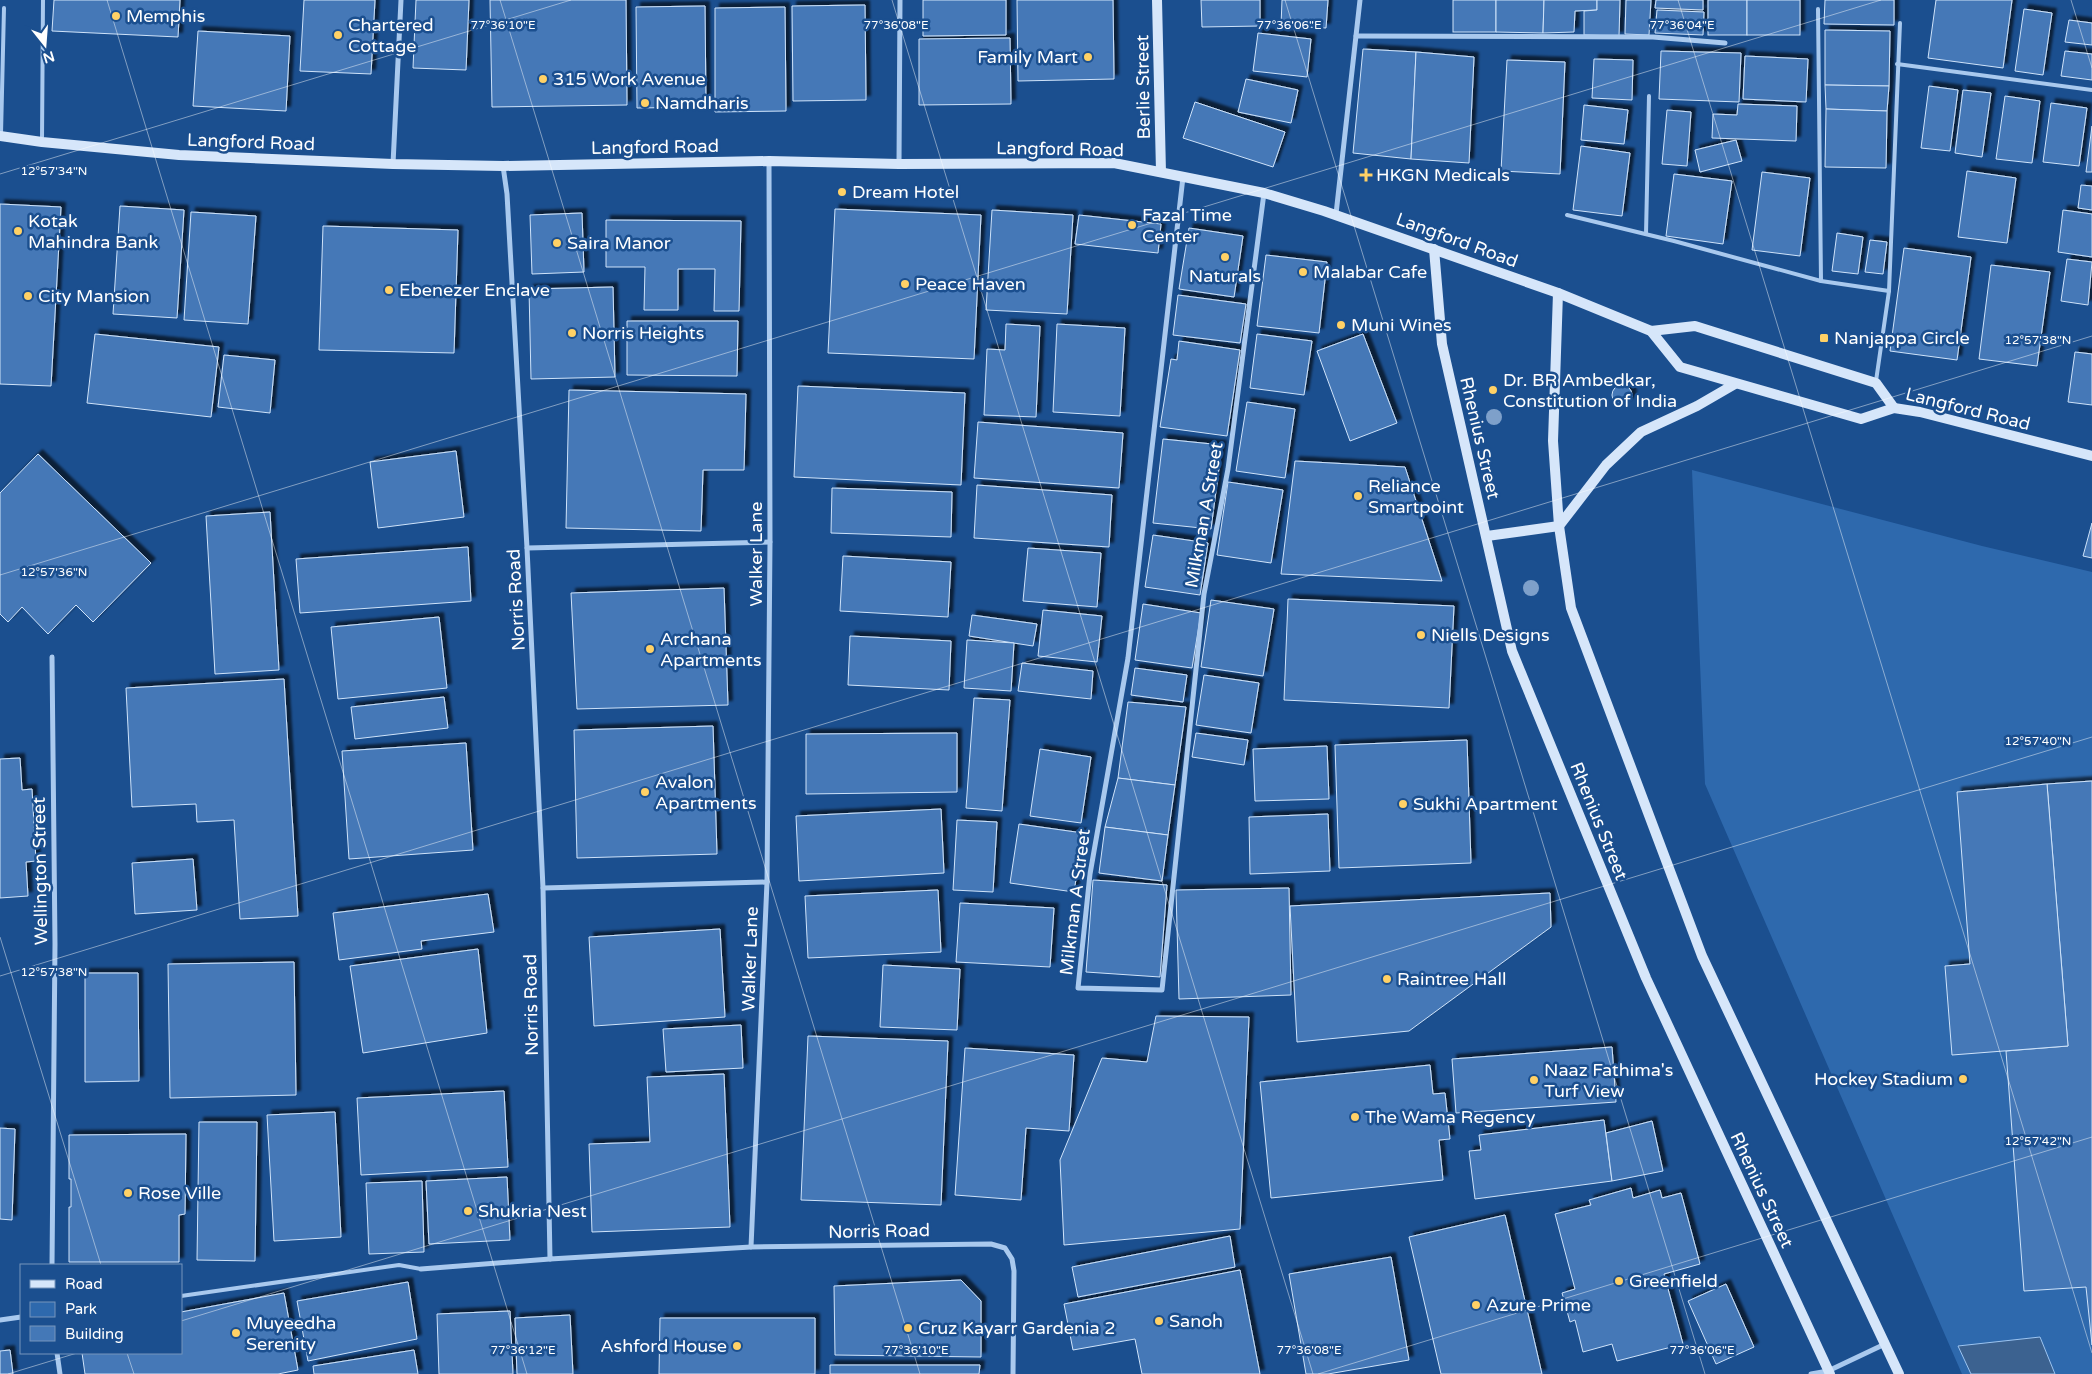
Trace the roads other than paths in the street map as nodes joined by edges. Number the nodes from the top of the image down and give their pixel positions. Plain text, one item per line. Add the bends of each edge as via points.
1 (44, 0) edge
2 (401, 0) edge
3 (900, 0) edge
4 (1157, 0) edge
5 (1360, 0) edge
6 (4, 8) dead end
7 (1818, 9) dead end
8 (1900, 23) dead end
9 (1356, 36) junction
10 (1725, 43) dead end
11 (1897, 64) junction
12 (2092, 90) edge
13 (1649, 96) dead end
14 (1, 136) edge
15 (42, 142) junction
16 (769, 161) junction
17 (393, 164) junction
18 (899, 164) junction
19 (503, 166) junction
20 (1161, 172) junction
21 (1183, 177) junction
22 (1264, 193) junction
23 (1336, 214) junction
24 (1567, 215) dead end
25 (1646, 234) junction
26 (1434, 249) junction
27 (1821, 281) junction
28 (1889, 291) junction
29 (1558, 293) junction
30 (1651, 331) junction
31 (1876, 383) junction
32 (1735, 384) junction
33 (1894, 408) junction
34 (2092, 456) edge
35 (1558, 526) junction
36 (1486, 536) junction
37 (770, 542) junction
38 (527, 548) junction
39 (52, 657) dead end
40 (767, 882) junction
41 (543, 888) junction
42 (751, 1247) junction
43 (550, 1259) junction
44 (52, 1264) edge
45 (421, 1269) joint
46 (182, 1296) edge
47 (20, 1317) edge
48 (0, 1320) edge
49 (1885, 1344) junction
50 (57, 1354) edge
51 (1829, 1372) edge
52 (60, 1374) edge
53 (1013, 1374) edge
54 (1811, 1374) edge
55 (1899, 1374) edge

1 - 15 lane
2 - 17 street
3 - 18 street
4 - 20 street, Berlie Street
5 - 9 street
6 - 14 lane
7 - 27 lane
8 - 11 lane
9 - 10 street via 1653,37
9 - 23 street
11 - 12 lane
11 - 28 lane
13 - 25 lane
14 - 15 street, Langford Road
15 - 17 street, Langford Road via 179,155
16 - 18 street, Langford Road
16 - 19 street, Langford Road
16 - 37 street, Walker Lane
17 - 19 street, Langford Road
18 - 20 street, Langford Road via 1114,163
19 - 38 street, Norris Road
20 - 21 street, Langford Road
21 - 22 street, Langford Road
21 - 22 street, Milkman A Street via 1128,658 1090,874 1078,988 1162,990 1204,594 1228,469
22 - 23 street, Langford Road
23 - 26 street, Langford Road
24 - 25 lane
25 - 27 lane
26 - 29 street, Langford Road
26 - 36 street, Rhenius Street via 1442,344
27 - 28 lane
28 - 31 lane
29 - 30 street, Langford Road
29 - 35 street via 1553,441
30 - 31 street via 1695,326
30 - 32 street, Langford Road via 1680,367
31 - 33 street
32 - 33 street, Langford Road via 1861,419
32 - 35 street via 1641,432 1606,465
33 - 34 street, Langford Road
35 - 36 street
35 - 49 street via 1571,608 1702,956
36 - 51 street, Rhenius Street via 1512,651 1646,978
37 - 38 street
37 - 40 street, Walker Lane
38 - 41 street, Norris Road
39 - 44 street, Wellington Street via 55,944
40 - 41 street
40 - 42 street, Walker Lane
41 - 43 street, Norris Road
42 - 43 street, Norris Road
42 - 53 street, Norris Road via 991,1244 1005,1248 1014,1271
43 - 45 street
45 - 46 lane via 399,1265
47 - 48 street
49 - 51 street
49 - 55 street
50 - 52 street
51 - 54 street

